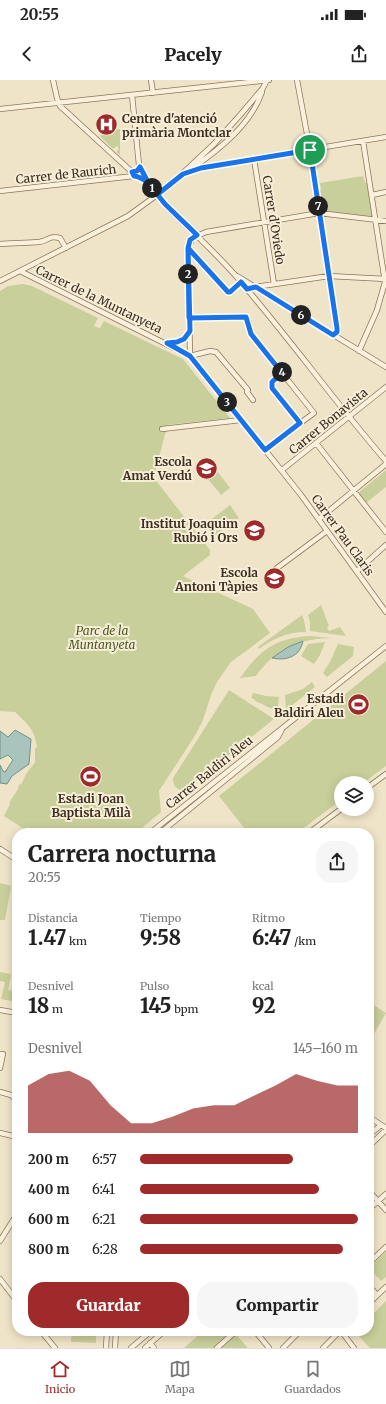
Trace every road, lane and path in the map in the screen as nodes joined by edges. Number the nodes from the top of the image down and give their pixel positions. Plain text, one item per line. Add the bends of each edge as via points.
1 (53, 80) edge
2 (151, 80) edge
3 (268, 80) edge
4 (297, 80) edge
5 (240, 82) edge
6 (263, 88) junction
7 (153, 93) junction
8 (132, 95) junction
9 (58, 103) junction
10 (0, 109) edge
11 (386, 137) edge
12 (363, 141) junction
13 (310, 150) junction
14 (254, 159) junction
15 (140, 167) junction
16 (133, 174) junction
17 (183, 174) junction
18 (149, 184) junction
19 (0, 191) edge
20 (386, 192) edge
21 (158, 194) junction
22 (372, 195) junction
23 (319, 213) junction
24 (375, 220) junction
25 (386, 221) edge
26 (264, 222) junction
27 (197, 235) junction
28 (0, 244) edge
29 (66, 248) junction
30 (188, 248) junction
31 (20, 271) junction
32 (234, 274) junction
33 (329, 276) junction
34 (386, 278) edge
35 (0, 281) edge
36 (241, 282) junction
37 (274, 284) junction
38 (256, 287) junction
39 (248, 291) junction
40 (189, 318) junction
41 (190, 331) junction
42 (333, 335) junction
43 (167, 343) junction
44 (359, 351) junction
45 (190, 356) junction
46 (386, 367) edge
47 (282, 373) junction
48 (386, 387) edge
49 (253, 400) dead end
50 (348, 417) junction
51 (241, 420) junction
52 (300, 423) junction
53 (162, 429) dead end
54 (316, 443) junction
55 (265, 450) junction
56 (386, 461) edge
57 (386, 464) edge
58 (282, 471) junction
59 (353, 491) junction
60 (319, 519) junction
61 (327, 531) junction
62 (386, 532) edge
63 (386, 545) edge
64 (277, 568) dead end
65 (356, 571) junction
66 (386, 612) edge
67 (386, 646) edge
68 (282, 729) junction
69 (386, 774) edge
70 (374, 783) edge
71 (334, 813) edge
72 (156, 828) edge
73 (166, 828) edge
74 (315, 828) edge
75 (0, 849) edge
76 (12, 857) edge
77 (0, 1010) edge
78 (12, 1012) edge
79 (0, 1054) edge
80 (0, 1068) edge
81 (0, 1092) edge
82 (12, 1096) edge
83 (374, 1120) edge
84 (381, 1125) junction
85 (386, 1129) edge
86 (374, 1131) edge
87 (0, 1133) edge
88 (12, 1135) edge
89 (374, 1141) edge
90 (386, 1194) edge
91 (374, 1197) edge
92 (378, 1201) junction
93 (374, 1205) edge
94 (386, 1210) edge
95 (12, 1222) edge
96 (0, 1241) edge
97 (386, 1247) edge
98 (374, 1258) edge
99 (0, 1279) edge
100 (386, 1286) edge
101 (374, 1292) edge
102 (12, 1294) edge
103 (377, 1295) junction
104 (374, 1298) edge
105 (45, 1336) edge
106 (107, 1336) edge
107 (116, 1336) edge
108 (145, 1336) edge
109 (158, 1336) edge
110 (230, 1336) edge
111 (259, 1336) edge
112 (295, 1336) edge
113 (335, 1336) edge
114 (344, 1336) edge
115 (150, 1343) junction
116 (55, 1348) edge
117 (106, 1348) edge
118 (115, 1348) edge
119 (131, 1348) edge
120 (145, 1348) edge
121 (154, 1348) edge
122 (217, 1348) edge
123 (269, 1348) edge
124 (283, 1348) edge
125 (323, 1348) edge
126 (354, 1348) edge

1 - 9 street
2 - 7 street
3 - 5 street
3 - 6 street
4 - 13 street
5 - 7 street
6 - 17 street via 214,144
6 - 17 street via 256,105 242,124 219,148
7 - 8 street
8 - 9 street
8 - 15 street
9 - 10 street
9 - 16 street
11 - 12 street
12 - 13 street
12 - 22 street
13 - 14 street
13 - 23 street
14 - 17 street via 210,166
14 - 26 street, Carrer d'Oviedo
15 - 16 street
15 - 18 street
16 - 18 street
16 - 19 street, Carrer de Raurich
17 - 21 street
18 - 21 street
20 - 22 street
21 - 27 street via 168,208
21 - 29 street via 128,216
22 - 24 street
23 - 24 street
23 - 26 street
23 - 33 street
24 - 25 street
24 - 34 street
26 - 27 street
26 - 37 street, Carrer d'Oviedo
27 - 30 street via 190,240
27 - 32 street
28 - 29 street via 40,242 56,237 60,238
29 - 31 street
30 - 36 street via 228,292
30 - 40 street
31 - 35 street
31 - 43 street, Carrer de la Muntanyeta
32 - 36 street
32 - 38 street
33 - 34 street
33 - 37 street
33 - 42 street via 337,328
34 - 44 street via 377,310
36 - 39 street
37 - 38 street
38 - 39 street
38 - 42 street
39 - 50 street
40 - 41 street
40 - 47 street via 246,317 251,334
41 - 43 street via 184,339
41 - 45 street
42 - 44 street
43 - 45 street, Carrer de la Muntanyeta
44 - 46 street
45 - 49 street via 216,352 248,390
45 - 51 street, Carrer Pau Claris
47 - 52 street via 272,382 272,388
47 - 52 street via 314,413
48 - 50 street, Carrer Bonavista
50 - 54 street, Carrer Bonavista
50 - 56 street
51 - 53 street
51 - 55 street, Carrer Pau Claris
52 - 55 street
54 - 58 street, Carrer Bonavista
54 - 59 street
55 - 58 street, Carrer Pau Claris
57 - 59 street
58 - 60 street, Carrer Pau Claris
59 - 60 street
59 - 62 street
60 - 61 street, Carrer Pau Claris
61 - 64 street
61 - 65 street, Carrer Pau Claris
63 - 65 street
65 - 66 street, Carrer Pau Claris
67 - 68 street, Carrer Baldiri Aleu
68 - 72 street, Carrer Baldiri Aleu
68 - 73 street, Carrer Baldiri Aleu via 278,737
69 - 70 street
71 - 74 street
75 - 76 street
77 - 78 street
79 - 80 street via 3,1054
81 - 82 street
83 - 84 street
84 - 85 street
84 - 86 street
85 - 89 street
87 - 88 street
90 - 92 street
91 - 92 street
92 - 93 street
92 - 94 street
95 - 96 street
97 - 98 street
99 - 102 street
100 - 103 street
101 - 103 street
103 - 104 street
105 - 116 street
106 - 117 street
107 - 118 street
108 - 119 street
109 - 115 street
110 - 122 street
111 - 123 street
112 - 124 street
113 - 125 street
114 - 126 street
115 - 120 street
115 - 121 street

